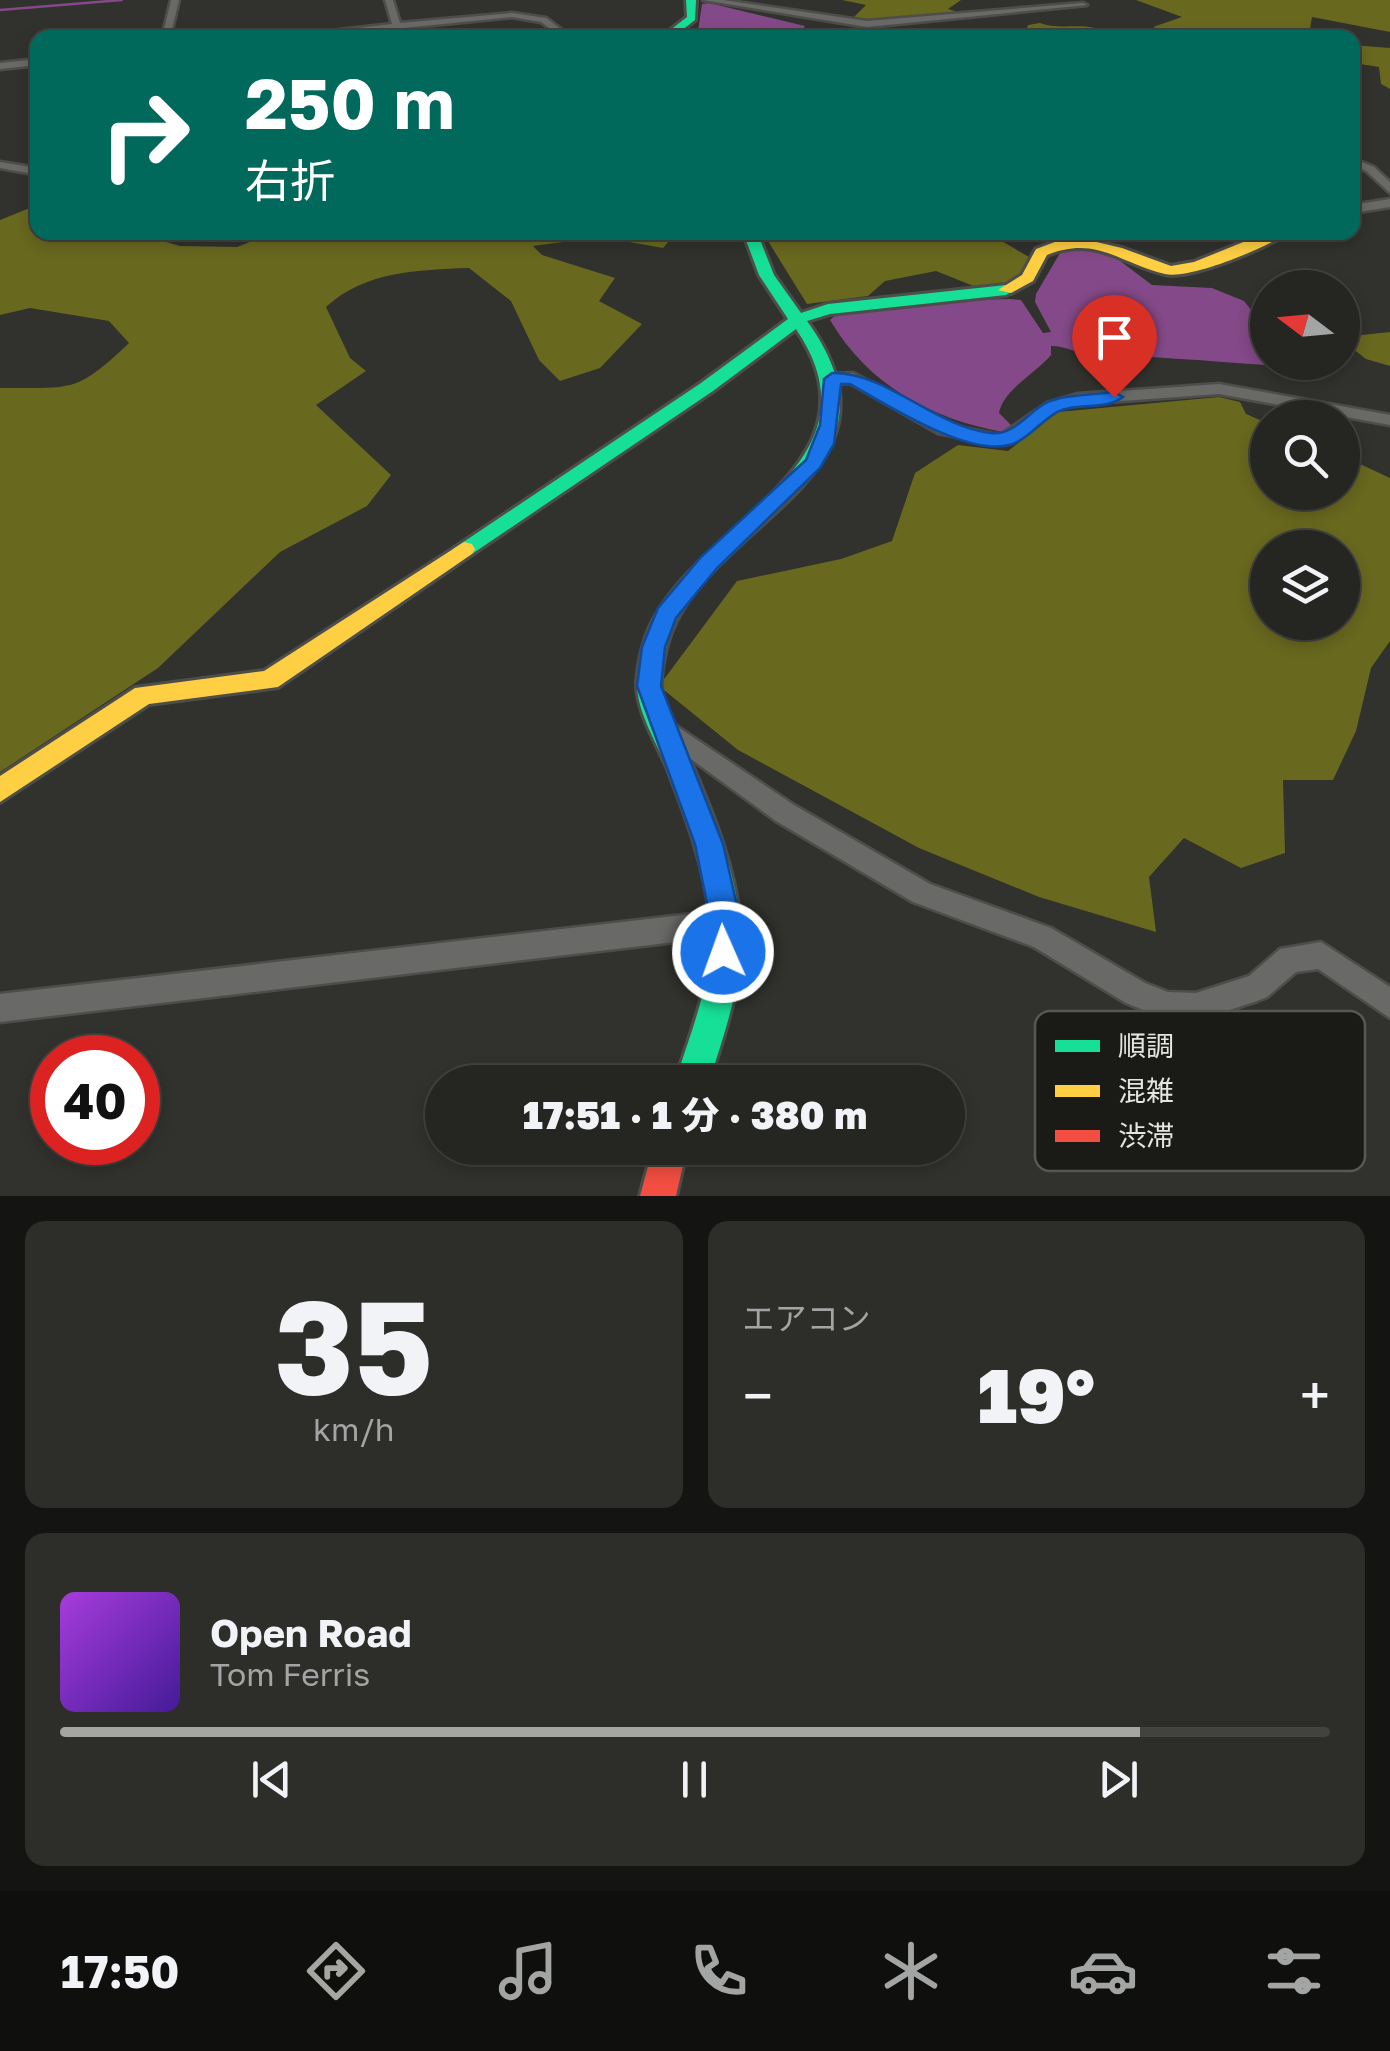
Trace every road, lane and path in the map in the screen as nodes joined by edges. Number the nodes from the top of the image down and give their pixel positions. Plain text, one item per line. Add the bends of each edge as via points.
1 (175, 0) edge
2 (389, 0) edge
3 (691, 0) edge
4 (707, 0) edge
5 (1083, 5) dead end
6 (480, 17) junction
7 (397, 26) junction
8 (168, 30) edge
9 (357, 30) edge
10 (451, 30) edge
11 (558, 30) edge
12 (677, 30) edge
13 (30, 63) edge
14 (0, 66) edge
15 (0, 165) edge
16 (1360, 165) edge
17 (30, 171) edge
18 (1390, 189) edge
19 (1390, 203) edge
20 (1360, 208) edge
21 (753, 240) edge
22 (1071, 240) edge
23 (1071, 240) edge
24 (1262, 240) edge
25 (798, 319) junction
26 (832, 379) junction
27 (1390, 420) edge
28 (665, 727) junction
29 (0, 790) edge
30 (726, 923) junction
31 (1390, 1004) edge
32 (0, 1008) edge
33 (698, 1065) edge
34 (666, 1165) edge
35 (658, 1196) edge

1 - 8 street
2 - 7 street
3 - 12 street via 692,18
4 - 5 street via 867,24
6 - 7 street
6 - 10 street
6 - 11 street via 544,20
7 - 9 street
13 - 14 street
15 - 17 street
16 - 18 street
19 - 20 street
21 - 25 street via 767,276
22 - 24 street via 1170,271
23 - 25 street via 1041,252 1028,278 1008,290
25 - 26 street
25 - 29 street via 269,680 144,695
26 - 27 street via 853,378 944,429 993,440 1006,439 1053,406 1078,400 1220,390
26 - 28 street via 825,444 813,464 709,562 666,614 649,686
28 - 30 street via 709,844
28 - 31 street via 785,812 922,893 1042,937 1168,1006 1196,1007 1257,988 1290,959 1320,956
30 - 32 street
30 - 33 street via 716,1010
34 - 35 street

